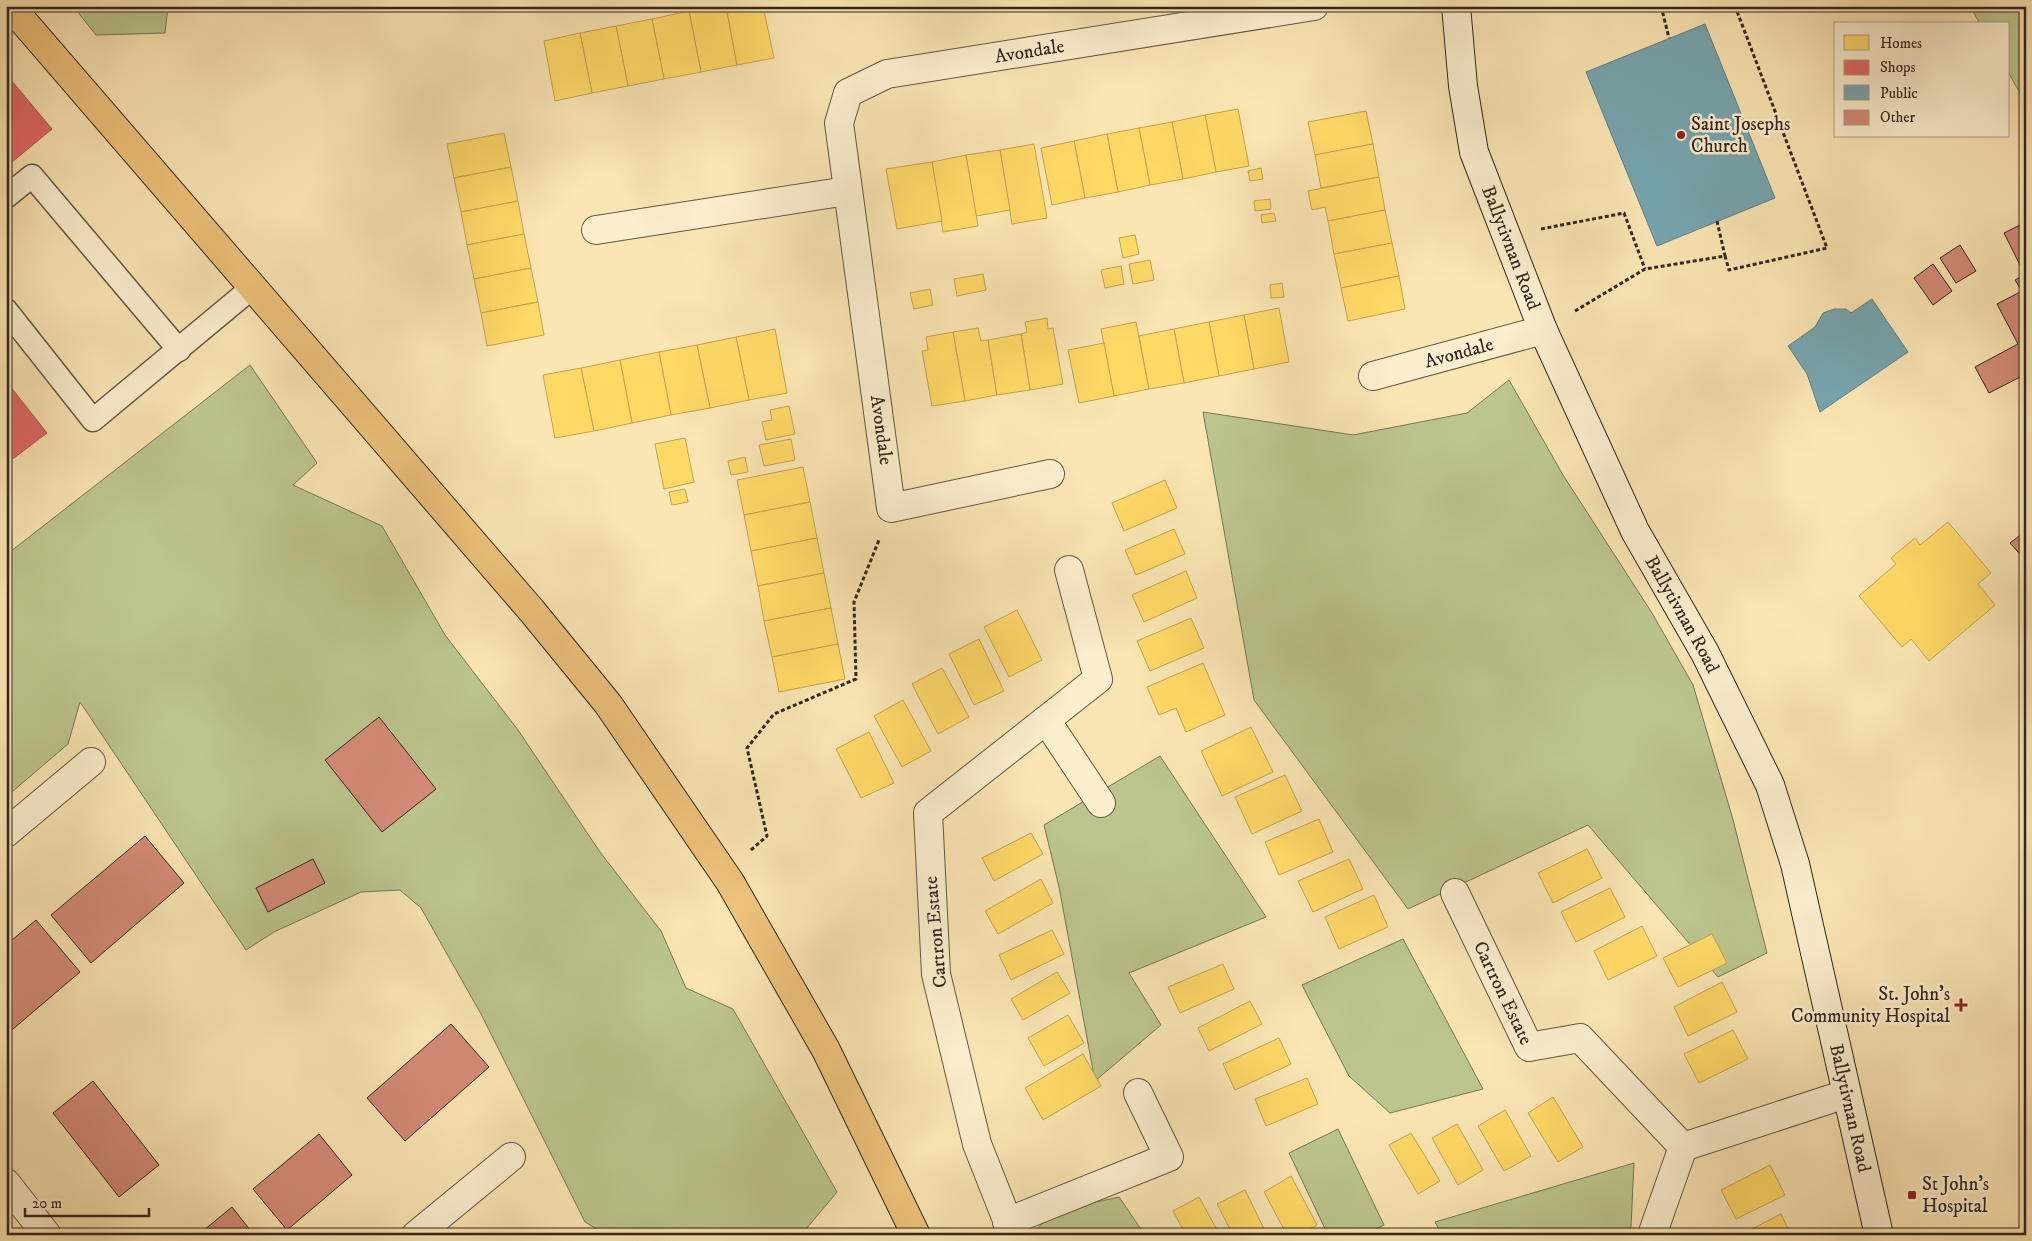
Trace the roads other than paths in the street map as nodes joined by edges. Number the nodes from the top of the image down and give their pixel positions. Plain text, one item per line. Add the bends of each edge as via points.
1 (10, 6) edge
2 (1314, 6) edge
3 (1456, 6) edge
4 (847, 192) junction
5 (6, 197) edge
6 (596, 230) dead end
7 (253, 287) junction
8 (6, 310) edge
9 (1543, 330) junction
10 (179, 350) junction
11 (1373, 376) dead end
12 (1050, 474) dead end
13 (1069, 570) dead end
14 (1046, 720) junction
15 (91, 762) dead end
16 (1101, 803) dead end
17 (6, 833) edge
18 (1455, 893) dead end
19 (1138, 1093) dead end
20 (1846, 1094) junction
21 (1683, 1147) junction
22 (511, 1157) dead end
23 (6, 1183) edge
24 (1010, 1228) edge
25 (47, 1235) edge
26 (416, 1235) edge
27 (916, 1235) edge
28 (1652, 1235) edge
29 (1879, 1235) edge

1 - 7 highway
2 - 4 street, Avondale via 887,74 848,93 839,123
3 - 9 street, Ballytivnan Road via 1463,86 1474,152
4 - 6 street
4 - 12 street, Avondale via 892,508
5 - 10 lane via 32,176
7 - 10 lane
7 - 27 highway via 602,697 730,882 826,1050
8 - 10 lane via 94,420
9 - 11 street, Avondale
9 - 20 street, Ballytivnan Road via 1635,531 1705,653 1770,785 1795,864
13 - 14 street, Cartron Estate via 1098,679
14 - 16 street
14 - 24 street, Cartron Estate via 928,813 936,974 977,1144
15 - 17 street
18 - 21 street, Cartron Estate via 1528,1047 1580,1038
19 - 24 street, Cartron Estate via 1169,1156
20 - 21 street
20 - 29 street, Ballytivnan Road
21 - 28 street
22 - 26 street
23 - 25 street

